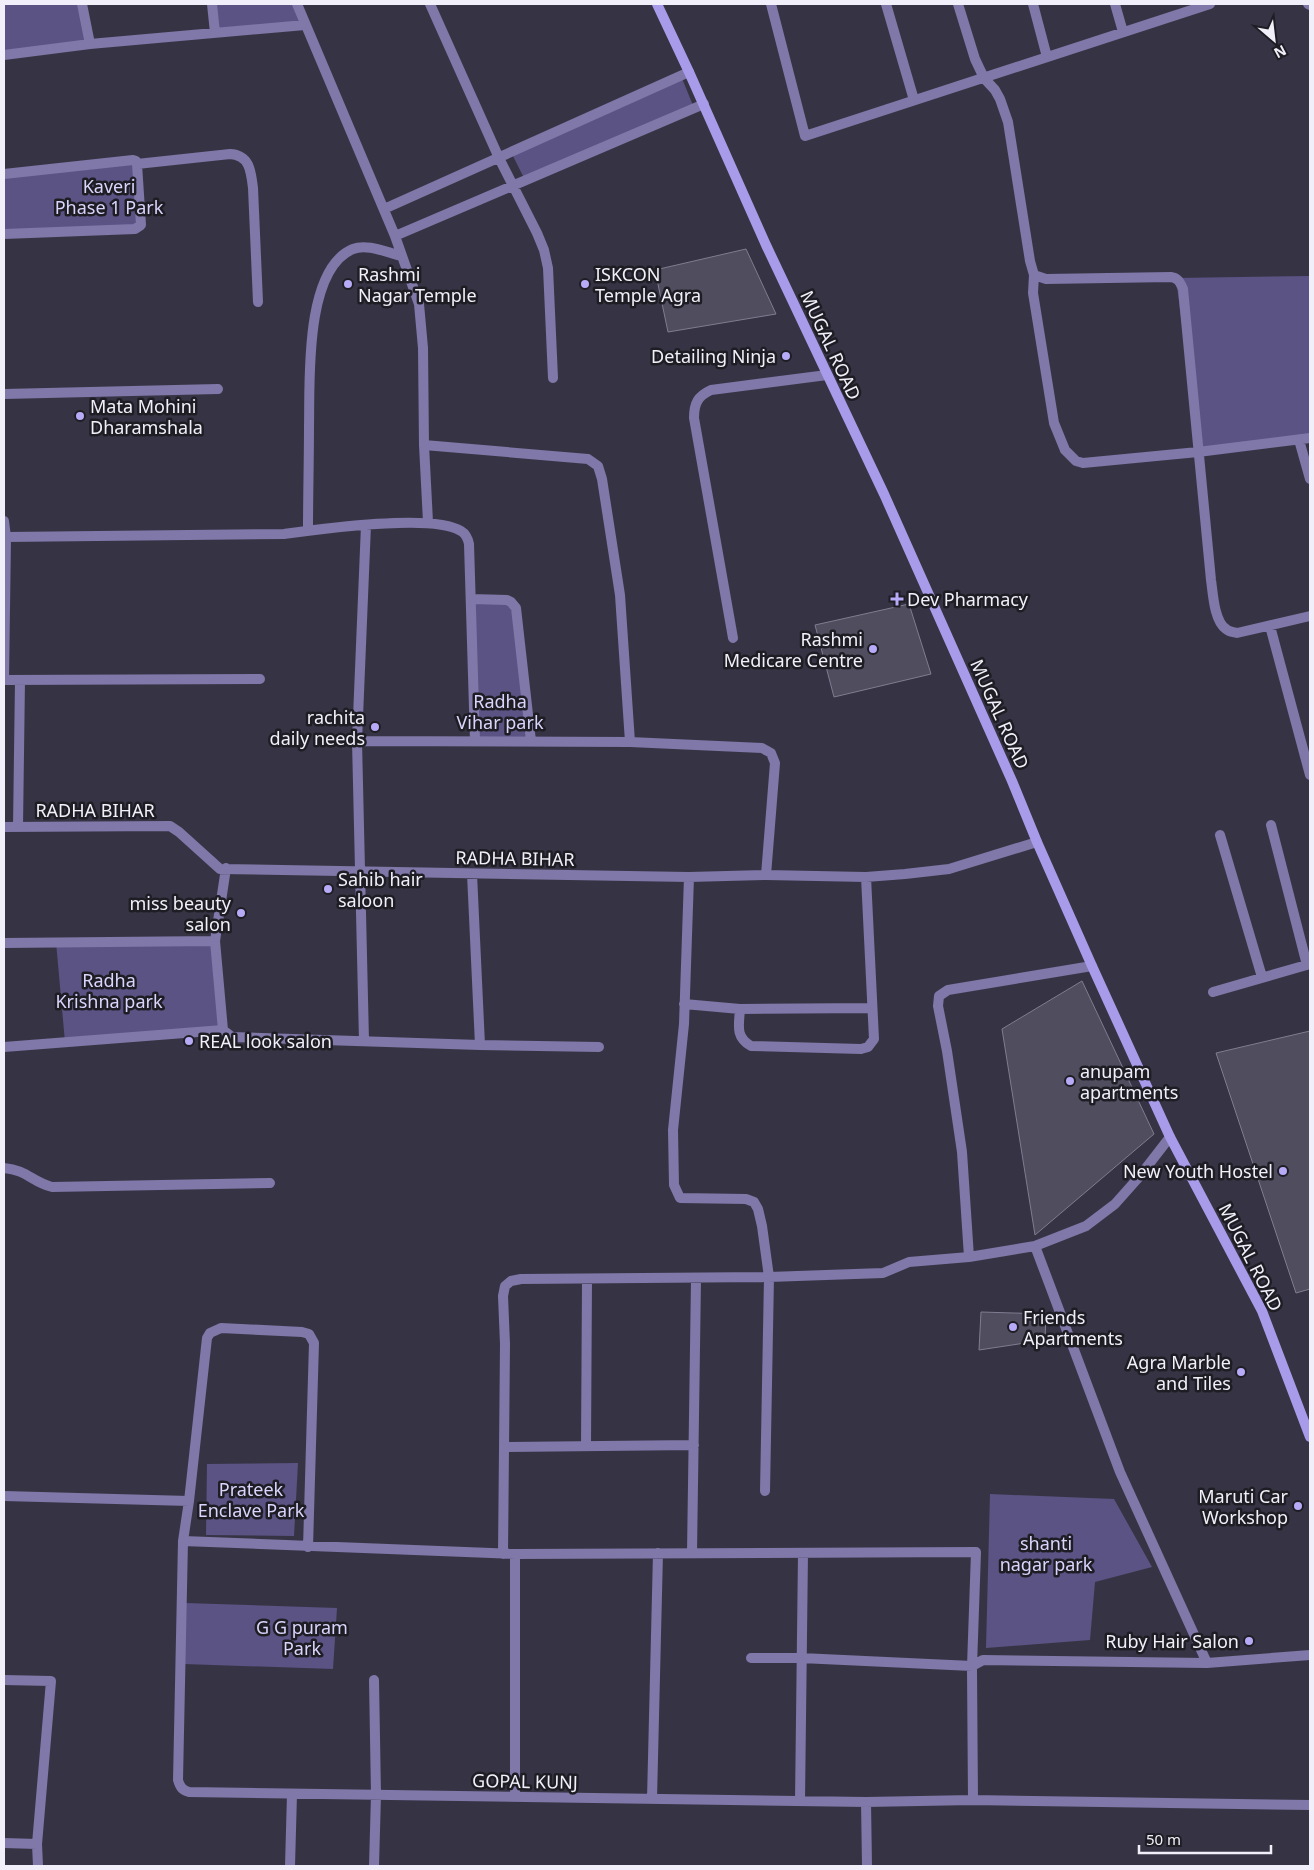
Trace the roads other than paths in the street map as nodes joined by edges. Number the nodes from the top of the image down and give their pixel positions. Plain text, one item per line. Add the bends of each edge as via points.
1 (82, 4) edge
2 (212, 4) edge
3 (297, 4) edge
4 (430, 4) edge
5 (657, 4) edge
6 (771, 4) edge
7 (886, 4) edge
8 (958, 4) edge
9 (1033, 4) edge
10 (1116, 4) edge
11 (1210, 4) edge
12 (305, 25) junction
13 (1123, 32) junction
14 (215, 33) junction
15 (90, 44) junction
16 (4, 55) edge
17 (1047, 56) junction
18 (689, 72) junction
19 (984, 78) junction
20 (914, 100) junction
21 (704, 104) junction
22 (498, 158) junction
23 (137, 164) junction
24 (4, 174) edge
25 (513, 185) junction
26 (384, 209) junction
27 (4, 234) edge
28 (395, 236) junction
29 (402, 256) junction
30 (1034, 275) junction
31 (258, 302) dead end
32 (827, 375) junction
33 (553, 378) dead end
34 (218, 389) dead end
35 (4, 394) edge
36 (1310, 438) edge
37 (1298, 440) junction
38 (424, 445) junction
39 (1198, 452) junction
40 (1310, 479) edge
41 (4, 521) edge
42 (428, 522) junction
43 (366, 525) junction
44 (308, 530) junction
45 (6, 537) junction
46 (472, 599) junction
47 (1310, 616) edge
48 (1270, 626) junction
49 (733, 638) dead end
50 (260, 679) dead end
51 (20, 680) junction
52 (357, 741) junction
53 (475, 741) junction
54 (531, 741) junction
55 (630, 742) junction
56 (1310, 775) edge
57 (1271, 825) dead end
58 (4, 827) edge
59 (18, 827) junction
60 (1220, 836) dead end
61 (1037, 842) junction
62 (226, 868) junction
63 (361, 872) junction
64 (472, 874) junction
65 (766, 875) junction
66 (689, 877) junction
67 (866, 877) junction
68 (214, 941) junction
69 (4, 943) edge
70 (1309, 964) edge
71 (1092, 966) junction
72 (1262, 977) junction
73 (1213, 992) dead end
74 (684, 1004) junction
75 (872, 1008) junction
76 (740, 1009) junction
77 (223, 1030) junction
78 (364, 1041) junction
79 (480, 1045) junction
80 (4, 1047) edge
81 (599, 1047) dead end
82 (1170, 1137) junction
83 (4, 1168) edge
84 (270, 1183) dead end
85 (1035, 1246) junction
86 (969, 1257) junction
87 (769, 1277) junction
88 (696, 1278) junction
89 (587, 1279) junction
90 (1310, 1438) edge
91 (586, 1446) junction
92 (694, 1446) junction
93 (504, 1447) junction
94 (765, 1491) dead end
95 (4, 1496) edge
96 (189, 1501) junction
97 (184, 1541) junction
98 (308, 1547) junction
99 (692, 1553) junction
100 (803, 1553) junction
101 (503, 1554) junction
102 (515, 1554) junction
103 (658, 1554) junction
104 (1310, 1655) edge
105 (751, 1658) dead end
106 (802, 1658) junction
107 (1207, 1663) junction
108 (972, 1666) junction
109 (4, 1680) edge
110 (374, 1680) dead end
111 (292, 1794) junction
112 (376, 1795) junction
113 (515, 1797) junction
114 (652, 1799) junction
115 (973, 1800) junction
116 (800, 1801) junction
117 (866, 1802) junction
118 (1310, 1805) edge
119 (4, 1843) edge
120 (37, 1844) junction
121 (38, 1866) edge
122 (290, 1866) edge
123 (374, 1866) edge
124 (867, 1866) edge

1 - 15 street
2 - 14 street
3 - 12 street
4 - 22 street
5 - 18 street, MUGAL ROAD
6 - 20 street via 805,136
7 - 20 street
8 - 19 street
9 - 17 street
10 - 13 street
11 - 13 street
12 - 14 street
12 - 26 street
13 - 17 street
14 - 15 street
15 - 16 street
17 - 19 street
18 - 21 street, MUGAL ROAD
18 - 22 street
19 - 20 street
19 - 30 street via 995,90 1008,122
21 - 25 street
21 - 32 street, MUGAL ROAD
22 - 25 street
22 - 26 street
23 - 24 street via 133,160
23 - 27 street via 141,225 136,229
23 - 31 street via 230,154 246,159 253,188
25 - 28 street
25 - 33 street via 547,259
26 - 28 street
28 - 29 street
29 - 38 street via 419,304 422,324
29 - 44 street via 365,247 351,250 332,267 320,296 311,342
30 - 39 street via 1033,292 1054,423 1070,457 1083,463
30 - 39 street via 1046,279 1171,277 1180,281
32 - 49 street via 711,390 697,399 694,407
32 - 61 street, MUGAL ROAD via 884,494
34 - 35 street
36 - 37 street
37 - 39 street
37 - 40 street
38 - 42 street
38 - 55 street via 588,459 598,466 620,595
39 - 48 street via 1211,580 1220,622 1228,631 1237,632
41 - 45 street
42 - 43 street
42 - 46 street via 460,530 468,538
43 - 44 street
43 - 52 street
44 - 45 street via 284,534
45 - 51 street via 4,680
46 - 53 street
46 - 54 street via 507,600 516,608
47 - 48 street
48 - 56 street
50 - 51 street
51 - 59 street
52 - 53 street
52 - 63 street
53 - 54 street
54 - 55 street
55 - 65 street via 762,748 771,753 775,763
57 - 70 street
58 - 59 street, RADHA BIHAR
59 - 62 street, RADHA BIHAR via 170,826 212,864 220,869
60 - 72 street
61 - 67 street, RADHA BIHAR via 950,869
61 - 71 street, MUGAL ROAD
62 - 63 street, RADHA BIHAR
62 - 68 street
63 - 64 street, RADHA BIHAR
63 - 78 street
64 - 66 street, RADHA BIHAR
64 - 79 street
65 - 66 street, RADHA BIHAR
65 - 67 street, RADHA BIHAR
66 - 74 street
67 - 75 street
68 - 69 street
68 - 77 street
70 - 72 street
71 - 82 street, MUGAL ROAD
71 - 86 street via 948,990 939,996 962,1152
72 - 73 street
74 - 76 street
74 - 87 street via 673,1130 674,1185 680,1198 746,1199 754,1202 762,1226
75 - 76 street
75 - 76 street via 874,1039 868,1047 861,1049 751,1046 743,1042 739,1033
77 - 78 street via 232,1037
77 - 80 street
78 - 79 street
79 - 81 street
82 - 85 street via 1116,1204 1086,1226
82 - 90 street, MUGAL ROAD via 1262,1311
83 - 84 street via 23,1172 52,1188
85 - 86 street
85 - 107 street via 1120,1472
86 - 87 street via 909,1262 883,1273
87 - 88 street
87 - 94 street
88 - 89 street
88 - 92 street
89 - 91 street
89 - 93 street via 521,1279 505,1286
91 - 92 street
91 - 93 street
92 - 99 street
93 - 101 street
95 - 96 street
96 - 97 street
96 - 98 street via 210,1333 221,1328 309,1334 314,1344
97 - 98 street
97 - 111 street, GOPAL KUNJ via 180,1786 189,1792
98 - 101 street
99 - 100 street
99 - 103 street
100 - 106 street
100 - 108 street via 976,1552
101 - 102 street
102 - 103 street
102 - 113 street
103 - 114 street
104 - 107 street
105 - 106 street
106 - 108 street
106 - 116 street
107 - 108 street via 983,1660
108 - 115 street
109 - 120 street via 51,1681
110 - 112 street
111 - 112 street, GOPAL KUNJ
111 - 122 street
112 - 113 street, GOPAL KUNJ
112 - 123 street
113 - 114 street, GOPAL KUNJ
114 - 116 street, GOPAL KUNJ
115 - 117 street, GOPAL KUNJ
115 - 118 street, GOPAL KUNJ
116 - 117 street, GOPAL KUNJ
117 - 124 street
119 - 120 street
120 - 121 street

